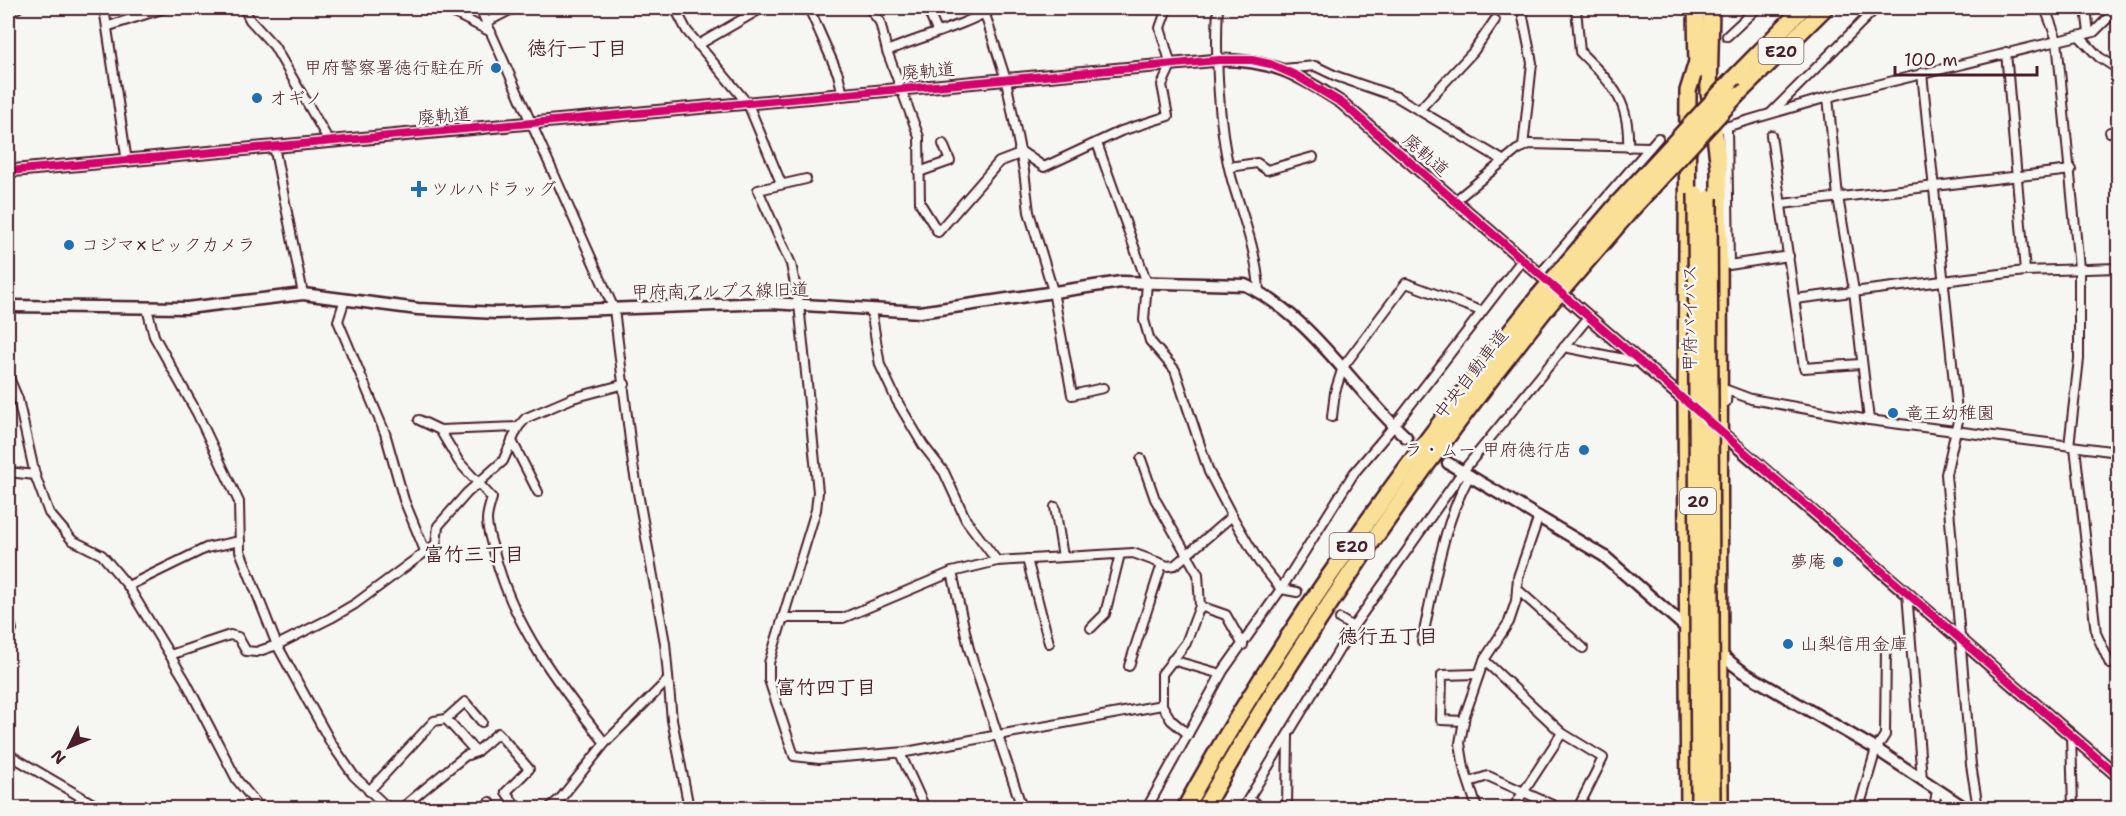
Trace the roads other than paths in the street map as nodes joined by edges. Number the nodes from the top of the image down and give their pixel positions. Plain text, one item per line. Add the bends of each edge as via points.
1 (18, 8) edge
2 (104, 8) edge
3 (165, 8) edge
4 (244, 8) edge
5 (444, 8) edge
6 (480, 8) edge
7 (514, 8) edge
8 (675, 8) edge
9 (762, 8) edge
10 (809, 8) edge
11 (869, 8) edge
12 (927, 8) edge
13 (994, 8) edge
14 (1167, 8) edge
15 (1218, 8) edge
16 (1575, 8) edge
17 (1696, 8) edge
18 (1711, 8) edge
19 (1757, 8) edge
20 (1803, 8) edge
21 (1825, 8) edge
22 (1876, 8) edge
23 (2045, 8) edge
24 (2086, 8) edge
25 (2118, 8) edge
26 (983, 10) edge
27 (8, 13) edge
28 (1523, 17) dead end
29 (1495, 20) dead end
30 (487, 22) junction
31 (109, 26) junction
32 (937, 31) junction
33 (492, 32) junction
34 (2089, 33) junction
35 (1727, 36) dead end
36 (2079, 36) junction
37 (2057, 40) junction
38 (698, 45) junction
39 (887, 51) junction
40 (2006, 52) junction
41 (1219, 60) junction
42 (1697, 62) junction
43 (1171, 65) junction
44 (1283, 69) junction
45 (2118, 69) edge
46 (1922, 73) junction
47 (1006, 80) junction
48 (1709, 86) junction
49 (901, 88) junction
50 (843, 94) junction
51 (1828, 97) junction
52 (748, 104) junction
53 (1420, 109) junction
54 (1769, 114) junction
55 (533, 123) junction
56 (1721, 128) junction
57 (1771, 135) dead end
58 (1658, 138) dead end
59 (329, 141) junction
60 (1097, 143) junction
61 (943, 144) dead end
62 (274, 146) junction
63 (1523, 147) junction
64 (1628, 147) junction
65 (1650, 147) junction
66 (1020, 152) junction
67 (1313, 157) dead end
68 (1504, 160) junction
69 (127, 162) junction
70 (1229, 167) junction
71 (9, 168) edge
72 (2071, 170) junction
73 (918, 172) junction
74 (2016, 176) junction
75 (806, 179) dead end
76 (781, 183) junction
77 (1934, 186) junction
78 (1703, 196) junction
79 (1838, 197) junction
80 (1456, 200) junction
81 (1782, 204) junction
82 (1789, 256) junction
83 (1522, 260) junction
84 (2118, 267) edge
85 (2079, 268) junction
86 (2025, 271) junction
87 (1539, 275) junction
88 (1943, 280) junction
89 (1147, 283) junction
90 (1053, 291) junction
91 (1259, 291) junction
92 (1854, 291) junction
93 (303, 294) junction
94 (345, 299) junction
95 (1795, 299) junction
96 (1543, 302) junction
97 (799, 304) junction
98 (8, 306) edge
99 (147, 308) junction
100 (614, 309) junction
101 (871, 310) junction
102 (1481, 311) junction
103 (1588, 318) junction
104 (1564, 347) junction
105 (1639, 362) junction
106 (1860, 364) junction
107 (1343, 367) junction
108 (8, 375) edge
109 (625, 384) junction
110 (1103, 388) dead end
111 (1686, 402) junction
112 (1332, 417) dead end
113 (419, 420) dead end
114 (1869, 420) junction
115 (1394, 426) junction
116 (518, 427) junction
117 (441, 430) junction
118 (1956, 433) junction
119 (1722, 434) junction
120 (1406, 437) tunnel mouth
121 (512, 441) junction
122 (2072, 447) junction
123 (2118, 452) edge
124 (1141, 459) dead end
125 (1448, 463) tunnel mouth
126 (8, 472) edge
127 (1466, 473) junction
128 (34, 475) junction
129 (477, 483) junction
130 (538, 492) dead end
131 (1055, 507) dead end
132 (1232, 516) junction
133 (1539, 516) junction
134 (240, 541) junction
135 (425, 551) junction
136 (1119, 554) junction
137 (1064, 557) junction
138 (1187, 557) junction
139 (1027, 559) junction
140 (997, 561) junction
141 (1162, 564) junction
142 (952, 572) junction
143 (128, 586) junction
144 (1281, 589) junction
145 (1517, 589) junction
146 (1297, 592) dead end
147 (1907, 593) junction
148 (1200, 606) junction
149 (8, 614) edge
150 (783, 618) junction
151 (1340, 619) dead end
152 (1353, 627) junction
153 (1091, 628) dead end
154 (1687, 629) junction
155 (12, 630) dead end
156 (1960, 639) junction
157 (1422, 641) dead end
158 (1049, 643) dead end
159 (278, 645) junction
160 (1243, 645) junction
161 (1886, 647) dead end
162 (1583, 648) dead end
163 (170, 655) junction
164 (1721, 655) junction
165 (1172, 660) junction
166 (1484, 660) junction
167 (2118, 663) edge
168 (1130, 666) dead end
169 (1221, 674) junction
170 (1478, 674) junction
171 (667, 681) junction
172 (1162, 705) junction
173 (446, 719) junction
174 (1464, 721) junction
175 (482, 722) dead end
176 (1562, 733) junction
177 (1188, 734) junction
178 (1288, 734) junction
179 (2071, 735) junction
180 (998, 737) junction
181 (605, 743) junction
182 (1876, 749) junction
183 (476, 752) junction
184 (900, 753) junction
185 (8, 754) edge
186 (2118, 776) edge
187 (1922, 779) junction
188 (1469, 782) junction
189 (1937, 790) junction
190 (369, 791) junction
191 (1523, 793) junction
192 (490, 802) dead end
193 (1246, 804) edge
194 (100, 808) edge
195 (260, 808) edge
196 (388, 808) edge
197 (402, 808) edge
198 (482, 808) edge
199 (517, 808) edge
200 (549, 808) edge
201 (689, 808) edge
202 (925, 808) edge
203 (1022, 808) edge
204 (1147, 808) edge
205 (1185, 808) edge
206 (1204, 808) edge
207 (1262, 808) edge
208 (1287, 808) edge
209 (1477, 808) edge
210 (1513, 808) edge
211 (1559, 808) edge
212 (1578, 808) edge
213 (1689, 808) edge
214 (1699, 808) edge
215 (1712, 808) edge
216 (1720, 808) edge
217 (1859, 808) edge
218 (1934, 808) edge
219 (1965, 808) edge
220 (1978, 808) edge
221 (2073, 808) edge

1 - 27 street
2 - 31 street
3 - 31 street
4 - 59 street via 274,46
5 - 33 street
6 - 30 street
7 - 30 street
8 - 38 street
9 - 38 street
10 - 50 street
11 - 39 street via 880,22
12 - 32 street
13 - 26 street
14 - 43 street via 1160,28
15 - 41 street
16 - 64 street via 1580,52 1613,85 1629,124
17 - 42 highway, 甲府バイパス / 20
18 - 48 highway, 甲府バイパス / 20
19 - 35 street
20 - 96 highway, 中央自動車道 / E20, bridge via 1619,201
21 - 96 highway, 中央自動車道 / E20, bridge via 1737,95
22 - 54 street
23 - 37 street
24 - 34 street
25 - 34 street
26 - 32 street via 957,27
26 - 47 street
28 - 63 street via 1532,63
29 - 53 street via 1473,52
30 - 33 street
31 - 69 street
32 - 39 street
33 - 55 street
34 - 36 street
36 - 37 street
36 - 45 street via 2099,57
37 - 40 street
37 - 72 street
38 - 52 street
39 - 49 street
40 - 46 street
40 - 74 street
41 - 43 street, 廃軌道
41 - 44 street, 廃軌道 via 1252,60
41 - 70 street
42 - 78 highway, 甲府バイパス / 20
42 - 111 highway via 1688,91
43 - 47 street, 廃軌道
43 - 60 street via 1162,85 1168,116
44 - 53 street via 1316,66
44 - 80 street, 廃軌道 via 1342,103
46 - 51 street
46 - 77 street
47 - 49 street, 廃軌道
47 - 66 street
48 - 56 highway
48 - 78 highway, 甲府バイパス / 20
49 - 50 street, 廃軌道
49 - 73 street via 919,137
50 - 52 street, 廃軌道
51 - 54 street
51 - 79 street
52 - 55 street, 廃軌道
52 - 76 street
53 - 68 street
54 - 56 street
55 - 59 street, 廃軌道
55 - 100 street
56 - 82 street via 1729,264
56 - 119 highway
57 - 81 street
58 - 65 street
59 - 62 street, 廃軌道
60 - 66 street via 1044,167
60 - 89 street
61 - 73 street via 950,161
62 - 69 street, 廃軌道
62 - 93 street
63 - 64 street
63 - 68 street
64 - 65 street
65 - 87 street
66 - 73 street via 999,162 938,232 920,203
66 - 90 street via 1029,212
67 - 70 street via 1267,170 1257,163
68 - 80 street
69 - 71 street, 廃軌道
70 - 91 street via 1248,226
72 - 74 street
72 - 85 street
74 - 77 street
74 - 86 street
75 - 76 street
76 - 97 street via 759,190 791,264
77 - 79 street
77 - 88 street
78 - 214 highway, 甲府バイパス / 20, bridge
78 - 215 highway, 甲府バイパス / 20, bridge
79 - 81 street
79 - 92 street
80 - 83 street, 廃軌道
81 - 82 street
82 - 95 street
83 - 87 street, 廃軌道
83 - 102 street
84 - 85 street
85 - 86 street
85 - 122 street via 2079,359
86 - 88 street
87 - 103 street, 廃軌道
88 - 92 street
88 - 118 street via 1958,421
89 - 90 street, 甲府南アルプス線旧道 via 1121,282
89 - 91 street, 甲府南アルプス線旧道 via 1245,285
89 - 132 street via 1144,320 1150,341 1175,370 1209,472
90 - 101 street, 甲府南アルプス線旧道 via 920,312
90 - 110 street via 1072,395
91 - 107 street, 甲府南アルプス線旧道 via 1311,332
92 - 95 street
92 - 106 street
93 - 94 street, 甲府南アルプス線旧道
93 - 99 street, 甲府南アルプス線旧道 via 187,308
94 - 100 street, 甲府南アルプス線旧道 via 418,309 496,313
94 - 135 street via 338,321 385,433 404,501
95 - 106 street via 1804,368
96 - 205 highway, 中央自動車道 / E20 via 1402,474 1330,576
96 - 206 highway, 中央自動車道 / E20 via 1342,584 1276,684
97 - 100 street, 甲府南アルプス線旧道
97 - 101 street, 甲府南アルプス線旧道
97 - 150 street via 818,492
98 - 99 street, 甲府南アルプス線旧道
99 - 134 street via 154,336 197,413 239,502
100 - 109 street
101 - 140 street via 880,365 897,401 944,472 966,520
102 - 107 street via 1406,283
102 - 115 street
103 - 104 street
103 - 105 street, 廃軌道
104 - 105 street
104 - 127 street
105 - 111 street, 廃軌道
106 - 114 street
107 - 112 street
107 - 115 street, 甲府南アルプス線旧道
108 - 128 street via 18,399
109 - 116 street via 573,398 526,418
109 - 171 street via 633,465 665,643
111 - 119 street, 廃軌道
111 - 154 highway
113 - 117 street
114 - 118 street
114 - 119 street via 1751,399 1727,390
115 - 120 street, 甲府南アルプス線旧道
115 - 144 street via 1354,473
116 - 117 street
116 - 121 street
117 - 129 street via 459,462
118 - 122 street
118 - 156 street via 1946,474
119 - 147 street, 廃軌道
119 - 164 highway
121 - 129 street via 503,461
121 - 130 street
122 - 123 street
122 - 167 street via 2096,633 2110,664
124 - 138 street via 1155,499
125 - 127 street
126 - 128 street
127 - 133 street
127 - 152 street
127 - 157 street
128 - 143 street via 61,531 102,555
129 - 135 street via 438,526 436,544
129 - 181 street via 492,498 487,520 499,574 522,626
131 - 137 street
132 - 138 street
132 - 144 street via 1259,562
133 - 145 street
133 - 154 street via 1604,556
134 - 143 street via 206,548
134 - 159 street via 240,551
135 - 159 street via 355,604
136 - 137 street
136 - 141 street via 1133,553
136 - 153 street via 1105,614
137 - 139 street
138 - 141 street via 1175,566
138 - 148 street via 1198,574
139 - 140 street
139 - 158 street
140 - 142 street
141 - 168 street
142 - 150 street via 843,618
142 - 180 street via 969,649
143 - 163 street
144 - 146 street
144 - 160 street
145 - 162 street
145 - 166 street via 1509,622
147 - 156 street, 廃軌道
147 - 187 street
148 - 160 street via 1226,615
148 - 165 street via 1186,643
149 - 155 street
150 - 184 street via 769,663 769,680 794,756 819,759
151 - 152 street
152 - 178 street
154 - 164 street
154 - 213 highway
156 - 179 street, 廃軌道
156 - 220 street
159 - 163 street via 246,651 238,637 230,635
159 - 190 street via 331,743
160 - 169 street
161 - 182 street via 1885,735
163 - 195 street via 237,780
164 - 182 street via 1743,672
164 - 216 highway
165 - 169 street
165 - 172 street via 1162,674
166 - 170 street
166 - 176 street
169 - 177 street
170 - 174 street
170 - 174 street via 1442,675 1441,720
171 - 181 street
171 - 201 street
172 - 177 street via 1171,720
172 - 180 street
173 - 175 street via 465,702
173 - 183 street
173 - 190 street via 434,721
174 - 188 street via 1460,743
176 - 191 street
176 - 212 street via 1603,758
177 - 204 street
178 - 193 street
178 - 208 street
179 - 186 street, 廃軌道
179 - 221 street
180 - 184 street
180 - 203 street
181 - 200 street
182 - 187 street
182 - 217 street
183 - 197 street via 465,756
183 - 199 street via 498,733 529,769 506,792
184 - 202 street
185 - 194 street
187 - 189 street
188 - 191 street via 1488,776
188 - 209 street
189 - 218 street
189 - 219 street
190 - 196 street
191 - 210 street
191 - 211 street
192 - 198 street
193 - 207 street

